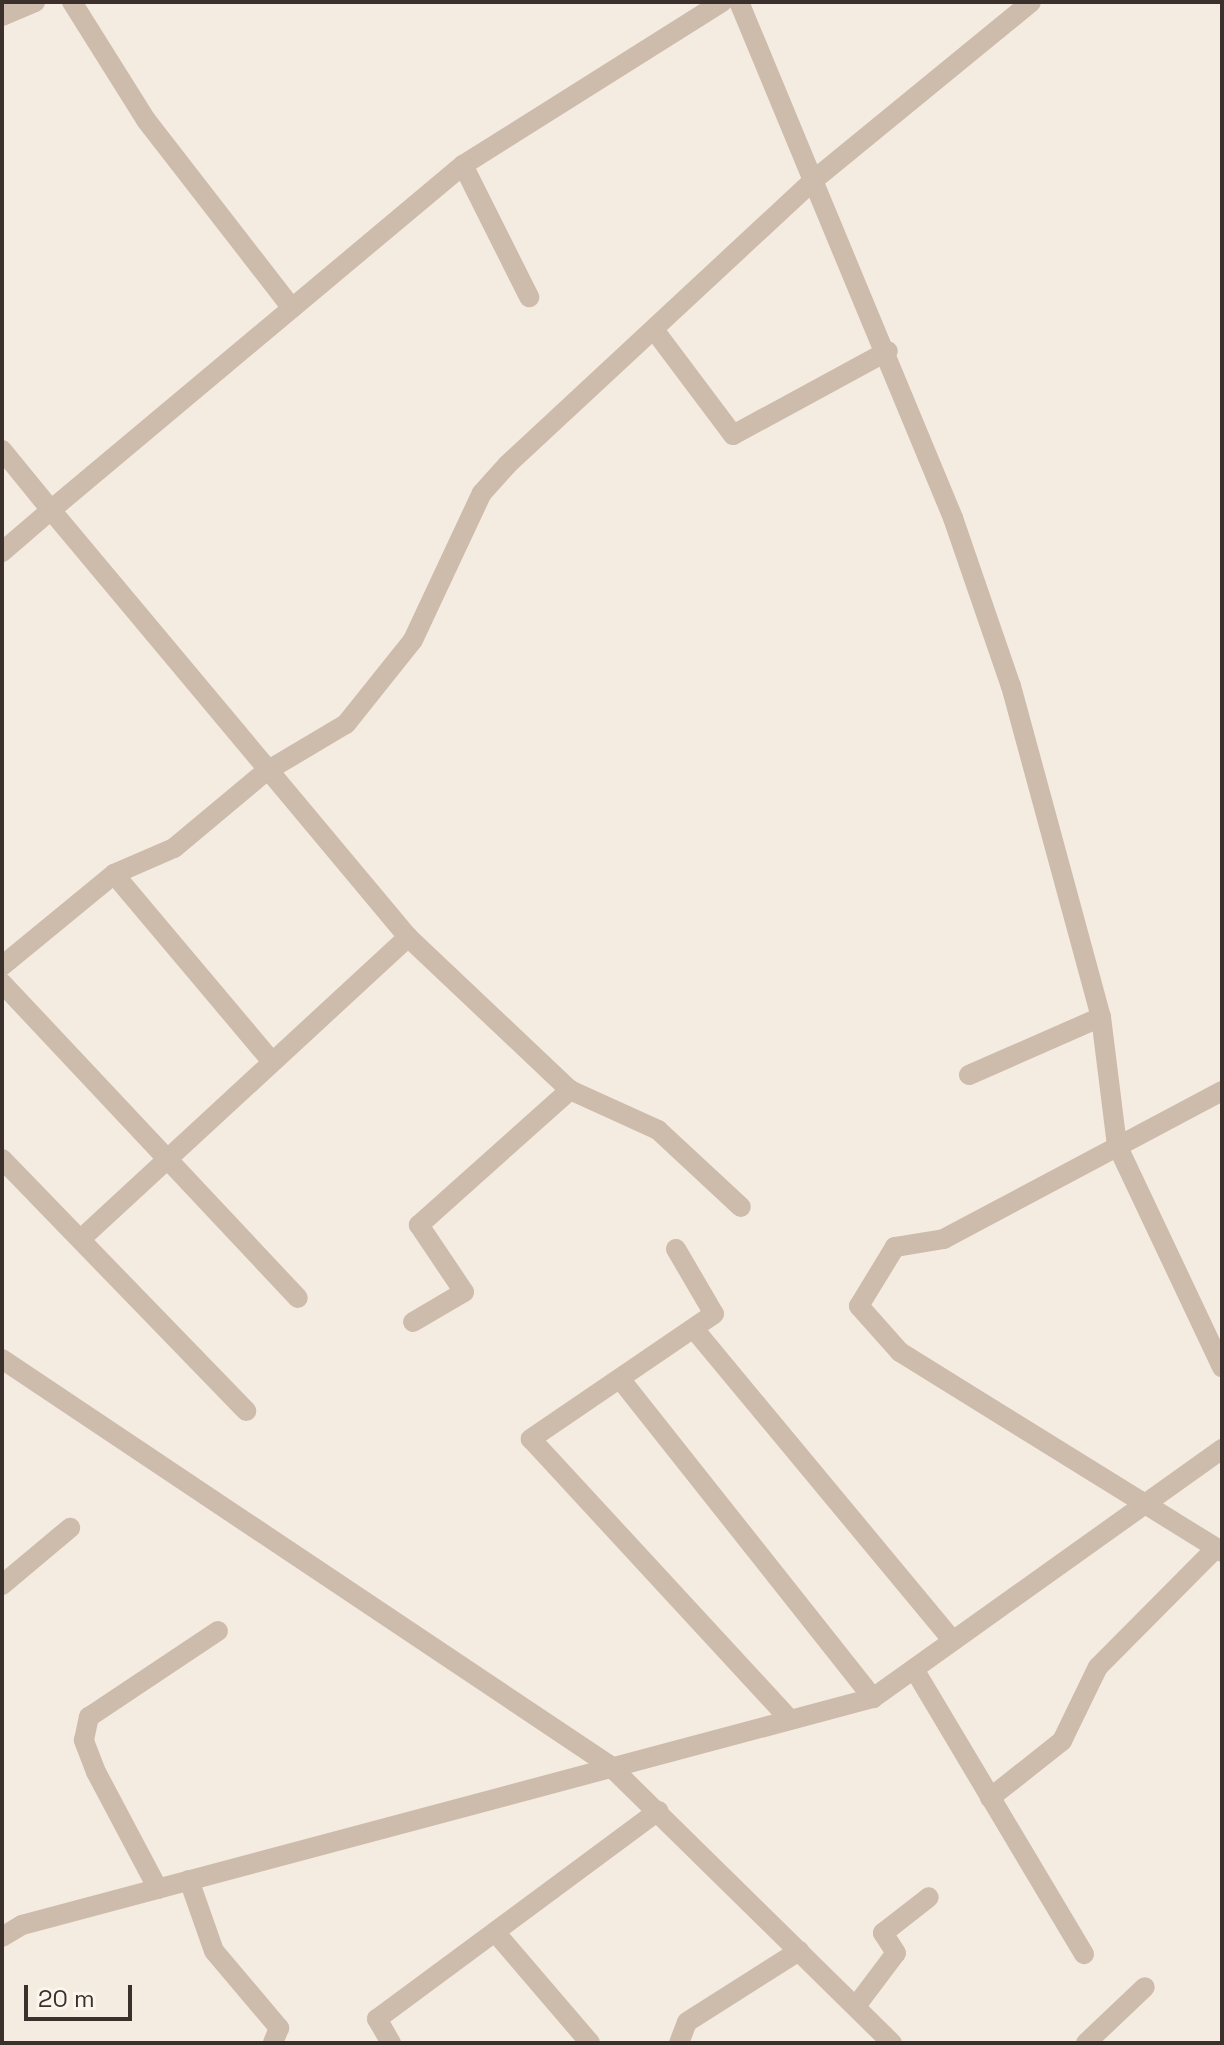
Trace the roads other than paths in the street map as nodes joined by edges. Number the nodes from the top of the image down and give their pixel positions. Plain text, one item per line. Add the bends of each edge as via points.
1 (35, 2) edge
2 (72, 2) edge
3 (722, 2) edge
4 (739, 2) edge
5 (1031, 2) edge
6 (2, 16) edge
7 (463, 165) junction
8 (815, 179) junction
9 (529, 297) dead end
10 (292, 308) junction
11 (655, 331) junction
12 (888, 351) junction
13 (2, 450) edge
14 (51, 510) junction
15 (2, 552) edge
16 (265, 772) junction
17 (114, 874) junction
18 (408, 937) junction
19 (2, 966) edge
20 (2, 983) edge
21 (1101, 1017) junction
22 (269, 1058) junction
23 (969, 1075) dead end
24 (570, 1090) junction
25 (1222, 1091) edge
26 (1117, 1145) junction
27 (163, 1158) junction
28 (2, 1159) edge
29 (741, 1207) dead end
30 (82, 1238) junction
31 (676, 1249) dead end
32 (298, 1298) dead end
33 (413, 1322) dead end
34 (694, 1329) junction
35 (2, 1359) edge
36 (1222, 1367) edge
37 (621, 1380) junction
38 (246, 1411) dead end
39 (1222, 1449) edge
40 (1144, 1505) junction
41 (70, 1528) dead end
42 (1219, 1550) edge
43 (2, 1585) edge
44 (218, 1631) dead end
45 (953, 1641) junction
46 (914, 1669) junction
47 (873, 1698) junction
48 (790, 1720) junction
49 (609, 1765) junction
50 (990, 1798) junction
51 (658, 1811) junction
52 (189, 1880) junction
53 (158, 1889) junction
54 (929, 1897) dead end
55 (495, 1932) junction
56 (2, 1937) edge
57 (799, 1951) junction
58 (1084, 1954) dead end
59 (1145, 1987) dead end
60 (856, 2006) junction
61 (273, 2043) edge
62 (391, 2043) edge
63 (590, 2043) edge
64 (679, 2043) edge
65 (892, 2043) edge
66 (1086, 2043) edge

1 - 6 street
2 - 10 street via 146,120
3 - 7 street
4 - 8 street
5 - 8 street
7 - 9 street
7 - 10 street
8 - 11 street
8 - 12 street
10 - 14 street
11 - 12 street via 733,435
11 - 16 street via 482,493 413,640 384,684 346,724
12 - 21 street via 1011,686
13 - 14 street
14 - 15 street
14 - 16 street
16 - 17 street via 174,848
16 - 18 street
17 - 19 street
17 - 22 street
18 - 22 street
18 - 24 street
20 - 27 street
21 - 23 street
21 - 26 street
22 - 27 street
24 - 29 street via 658,1130
24 - 33 street via 419,1225 464,1292
25 - 26 street
26 - 36 street
26 - 40 street via 944,1239 895,1247 859,1306 900,1352
27 - 30 street
27 - 32 street
28 - 30 street
30 - 38 street
31 - 34 street via 714,1314
34 - 37 street
34 - 45 street
35 - 49 street
37 - 47 street
37 - 48 street via 531,1439
39 - 40 street
40 - 42 street
40 - 45 street
41 - 43 street
42 - 50 street via 1098,1667 1062,1741
44 - 53 street via 89,1717 84,1740 96,1772
45 - 46 street
46 - 47 street
46 - 50 street
47 - 48 street
48 - 49 street
49 - 51 street
49 - 52 street
50 - 58 street
51 - 55 street
51 - 57 street
52 - 53 street
52 - 61 street via 214,1951 279,2028
53 - 56 street via 22,1925
54 - 60 street via 883,1933 896,1953
55 - 62 street via 377,2019
55 - 63 street
57 - 60 street
57 - 64 street via 687,2022
59 - 66 street
60 - 65 street

